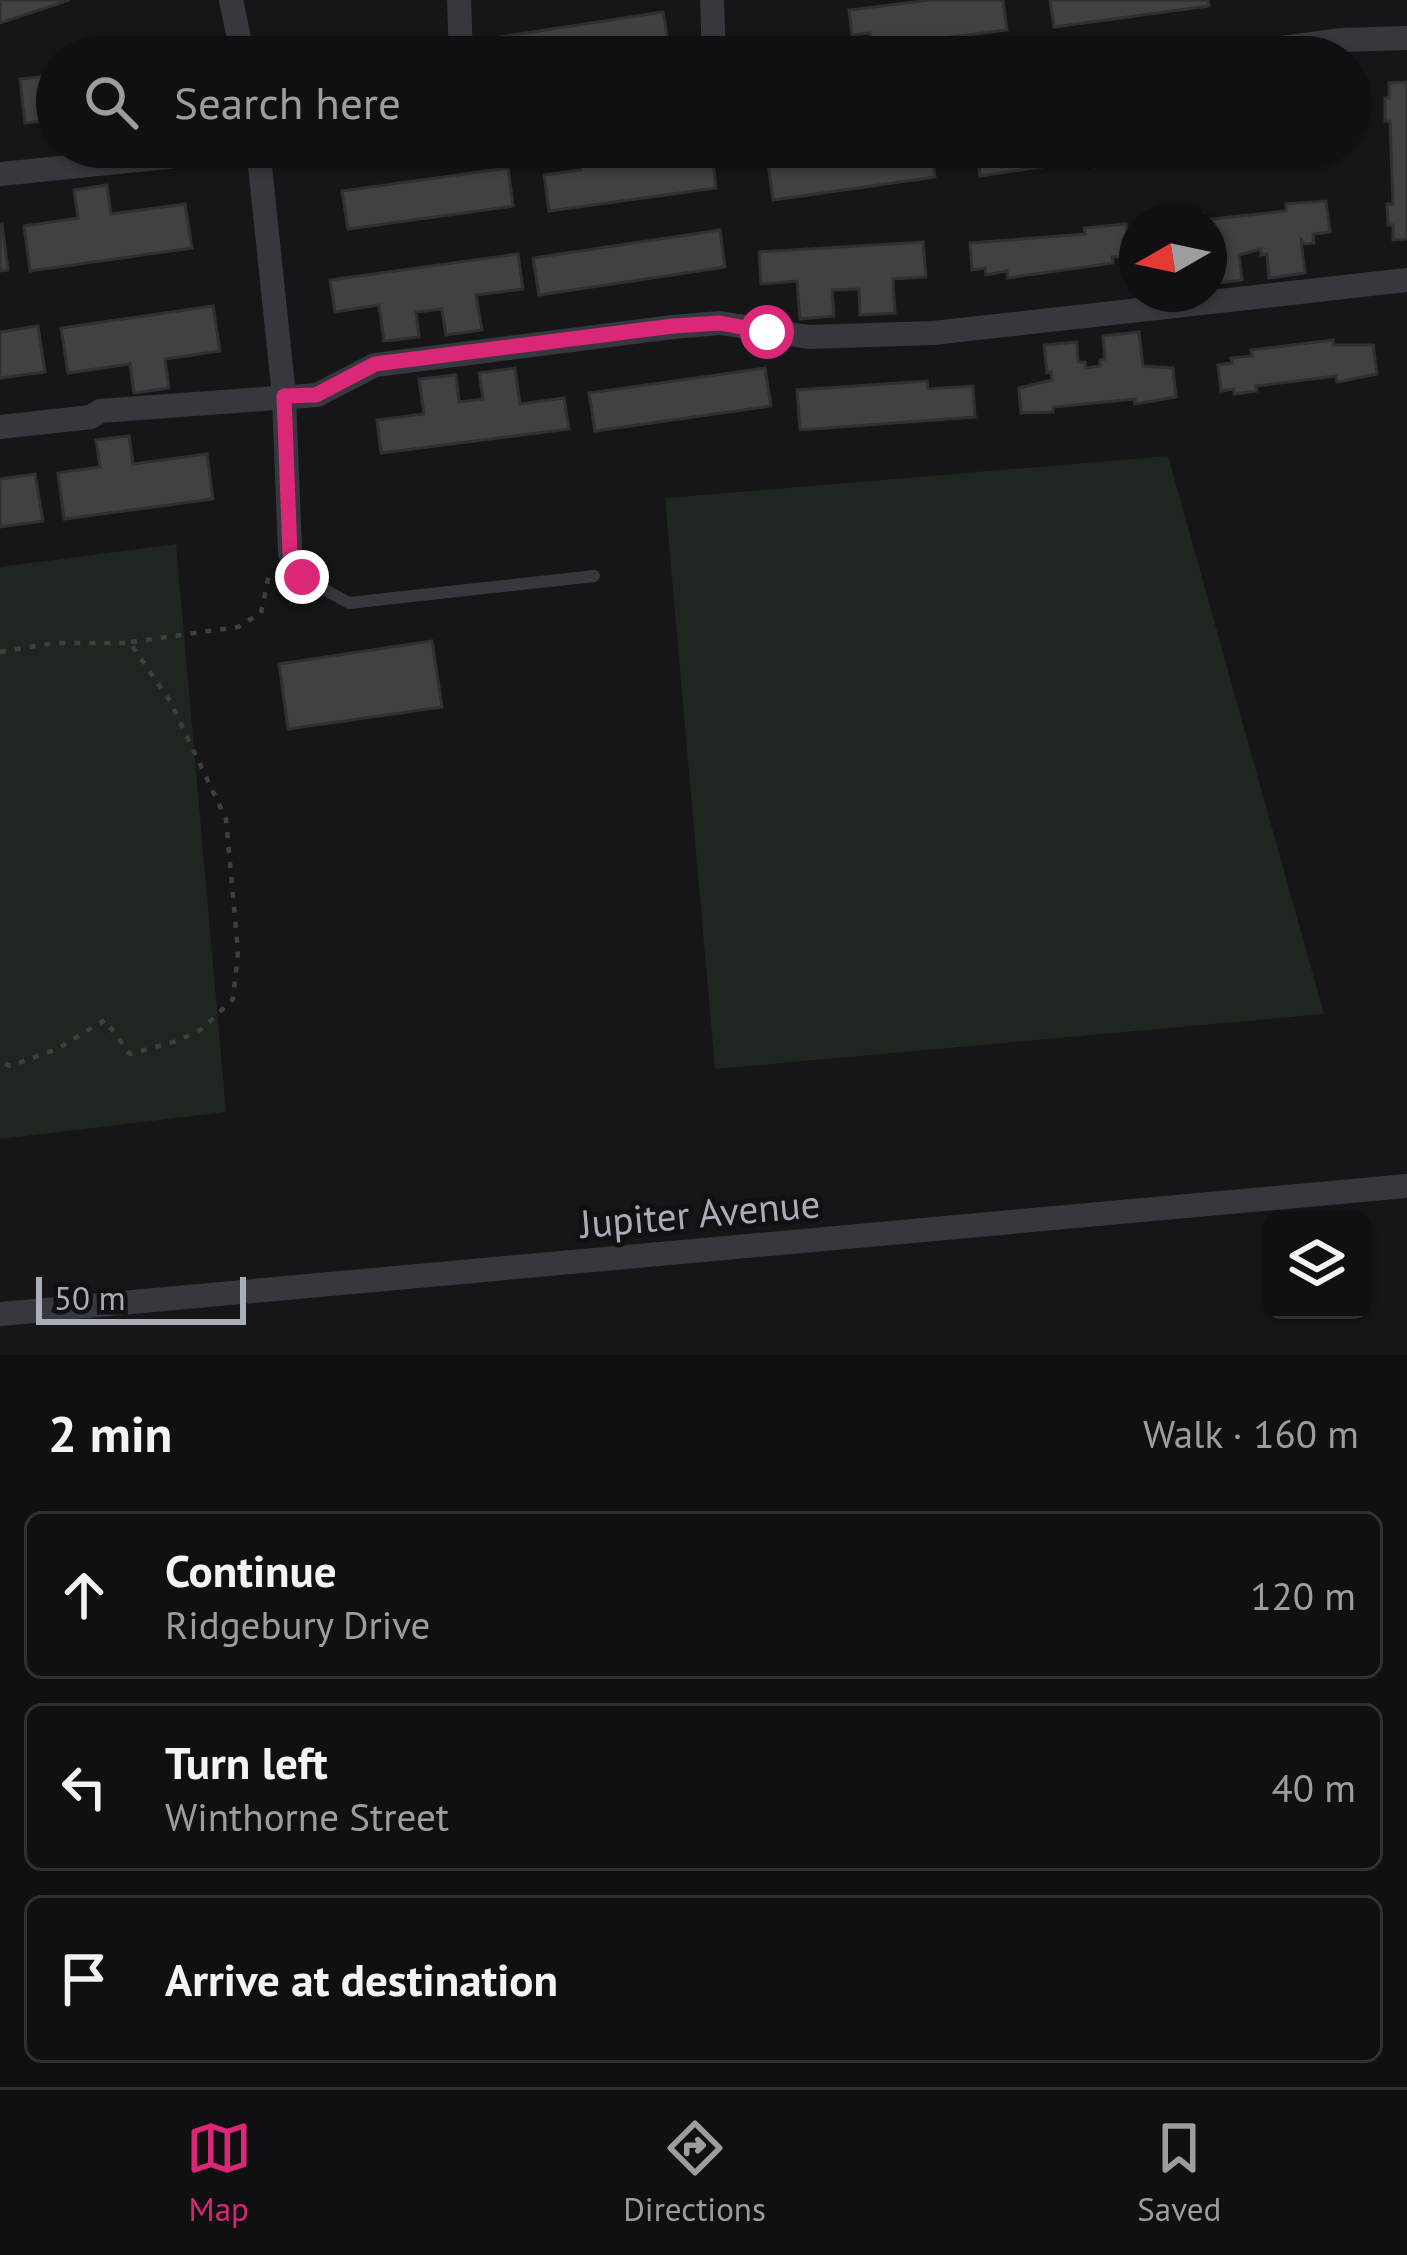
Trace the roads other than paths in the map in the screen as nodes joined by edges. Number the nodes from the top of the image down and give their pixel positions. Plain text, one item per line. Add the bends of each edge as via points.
1 (231, 0) edge
2 (459, 0) edge
3 (712, 0) edge
4 (239, 36) edge
5 (460, 36) edge
6 (713, 36) edge
7 (1407, 38) edge
8 (1371, 39) edge
9 (58, 168) edge
10 (263, 168) edge
11 (0, 174) edge
12 (1407, 280) edge
13 (284, 396) junction
14 (0, 427) edge
15 (594, 576) dead end
16 (302, 577) joint
17 (1407, 1186) edge
18 (0, 1313) edge

1 - 4 street
2 - 5 street
3 - 6 street
7 - 8 street
9 - 11 street
10 - 13 street
12 - 13 street via 933,333 809,337 720,323 673,326 375,364 316,395
13 - 14 street
13 - 16 street via 290,554
15 - 16 lane via 349,603
17 - 18 street, Jupiter Avenue

